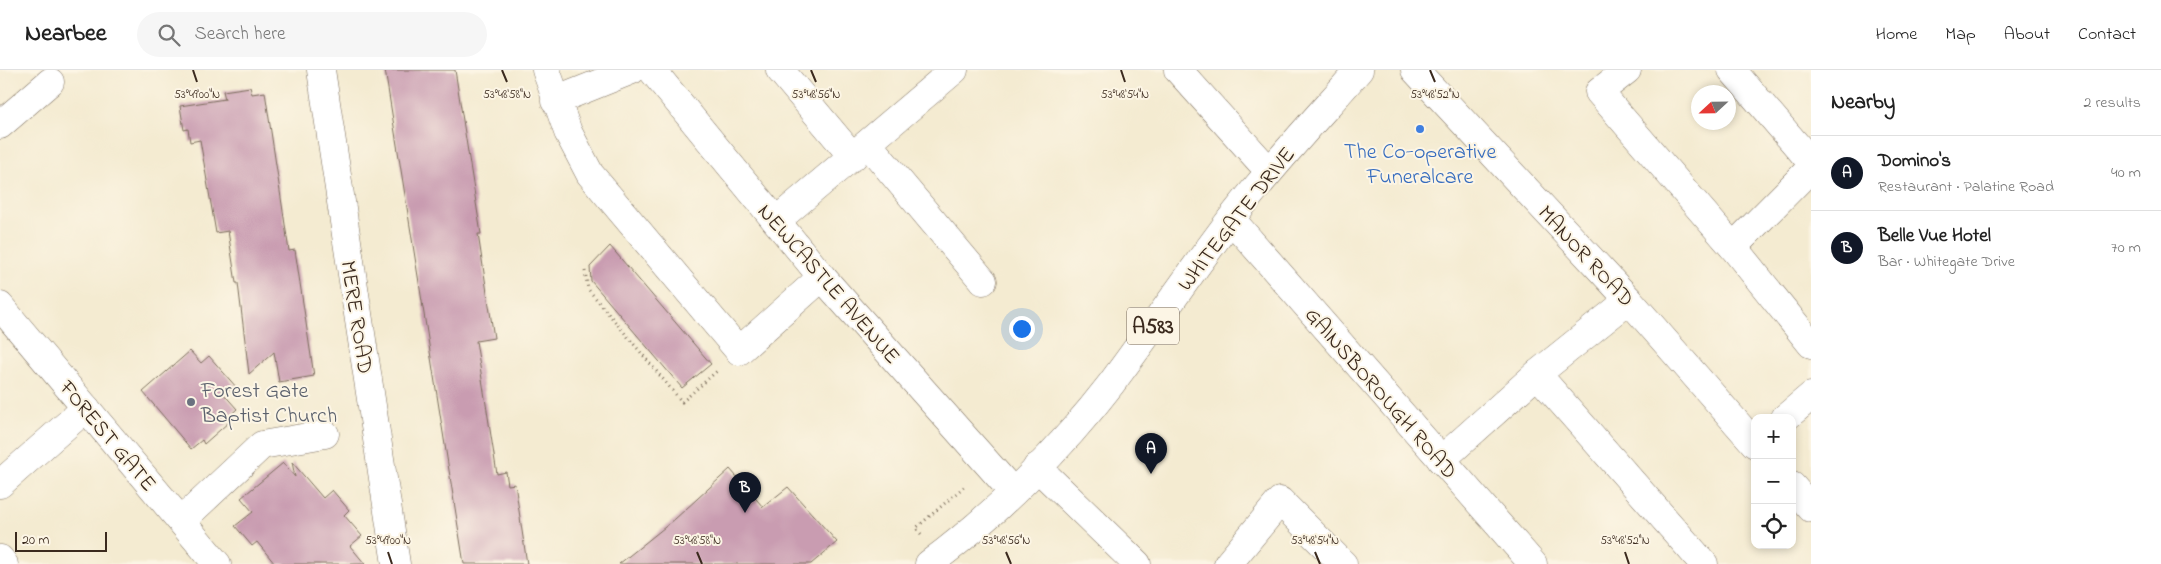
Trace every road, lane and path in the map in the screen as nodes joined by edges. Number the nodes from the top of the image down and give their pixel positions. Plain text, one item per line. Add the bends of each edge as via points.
1 (321, 70) edge
2 (546, 70) edge
3 (632, 70) edge
4 (652, 70) edge
5 (954, 70) edge
6 (1178, 70) edge
7 (1359, 70) edge
8 (1415, 70) edge
9 (1627, 70) edge
10 (1732, 70) edge
11 (787, 73) edge
12 (50, 82) dead end
13 (555, 101) junction
14 (0, 125) edge
15 (860, 150) junction
16 (1811, 162) edge
17 (1811, 168) edge
18 (1269, 171) junction
19 (1231, 219) junction
20 (776, 221) junction
21 (1733, 247) junction
22 (585, 271) dead end
23 (822, 277) junction
24 (983, 281) dead end
25 (1629, 300) junction
26 (0, 306) edge
27 (1811, 344) edge
28 (739, 352) junction
29 (1537, 374) junction
30 (1811, 396) edge
31 (86, 408) junction
32 (1790, 414) edge
33 (326, 434) dead end
34 (1751, 439) edge
35 (975, 449) junction
36 (1441, 460) junction
37 (1037, 467) junction
38 (0, 484) edge
39 (1796, 491) edge
40 (1013, 492) junction
41 (1811, 508) edge
42 (181, 521) junction
43 (0, 559) edge
44 (935, 560) edge
45 (4, 564) edge
46 (217, 564) edge
47 (396, 564) edge
48 (1137, 564) edge
49 (1228, 564) edge
50 (1343, 564) edge
51 (1533, 564) edge
52 (1704, 564) edge

1 - 47 street, MERE ROAD
2 - 13 street
3 - 13 street
4 - 20 street, NEWCASTLE AVENUE
5 - 15 street
6 - 18 street
7 - 18 street, WHITEGATE DRIVE / A583
8 - 25 street, MANOR ROAD
9 - 21 street via 1599,92
10 - 16 street
11 - 15 street
12 - 14 street
13 - 28 street via 590,174
15 - 20 street
15 - 24 street
17 - 21 street
18 - 19 street, WHITEGATE DRIVE / A583
19 - 36 street, GAINSBOROUGH ROAD
19 - 37 street, WHITEGATE DRIVE / A583 via 1110,385
20 - 23 street, NEWCASTLE AVENUE
21 - 27 street
22 - 28 path via 588,289 682,402
23 - 28 street
23 - 35 street, NEWCASTLE AVENUE
25 - 29 street
25 - 34 street, MANOR ROAD
26 - 31 street, FOREST GATE
29 - 36 street
29 - 52 street
30 - 32 street
31 - 38 street
31 - 42 street, FOREST GATE
33 - 42 street via 262,445
35 - 40 street, NEWCASTLE AVENUE
35 - 44 path via 964,459 972,469 972,480 916,528
36 - 51 street, GAINSBOROUGH ROAD
37 - 40 street, WHITEGATE DRIVE / A583
37 - 48 street
39 - 41 street
40 - 44 street, WHITEGATE DRIVE / A583
42 - 46 street, FOREST GATE
43 - 45 street
49 - 50 street via 1280,501

